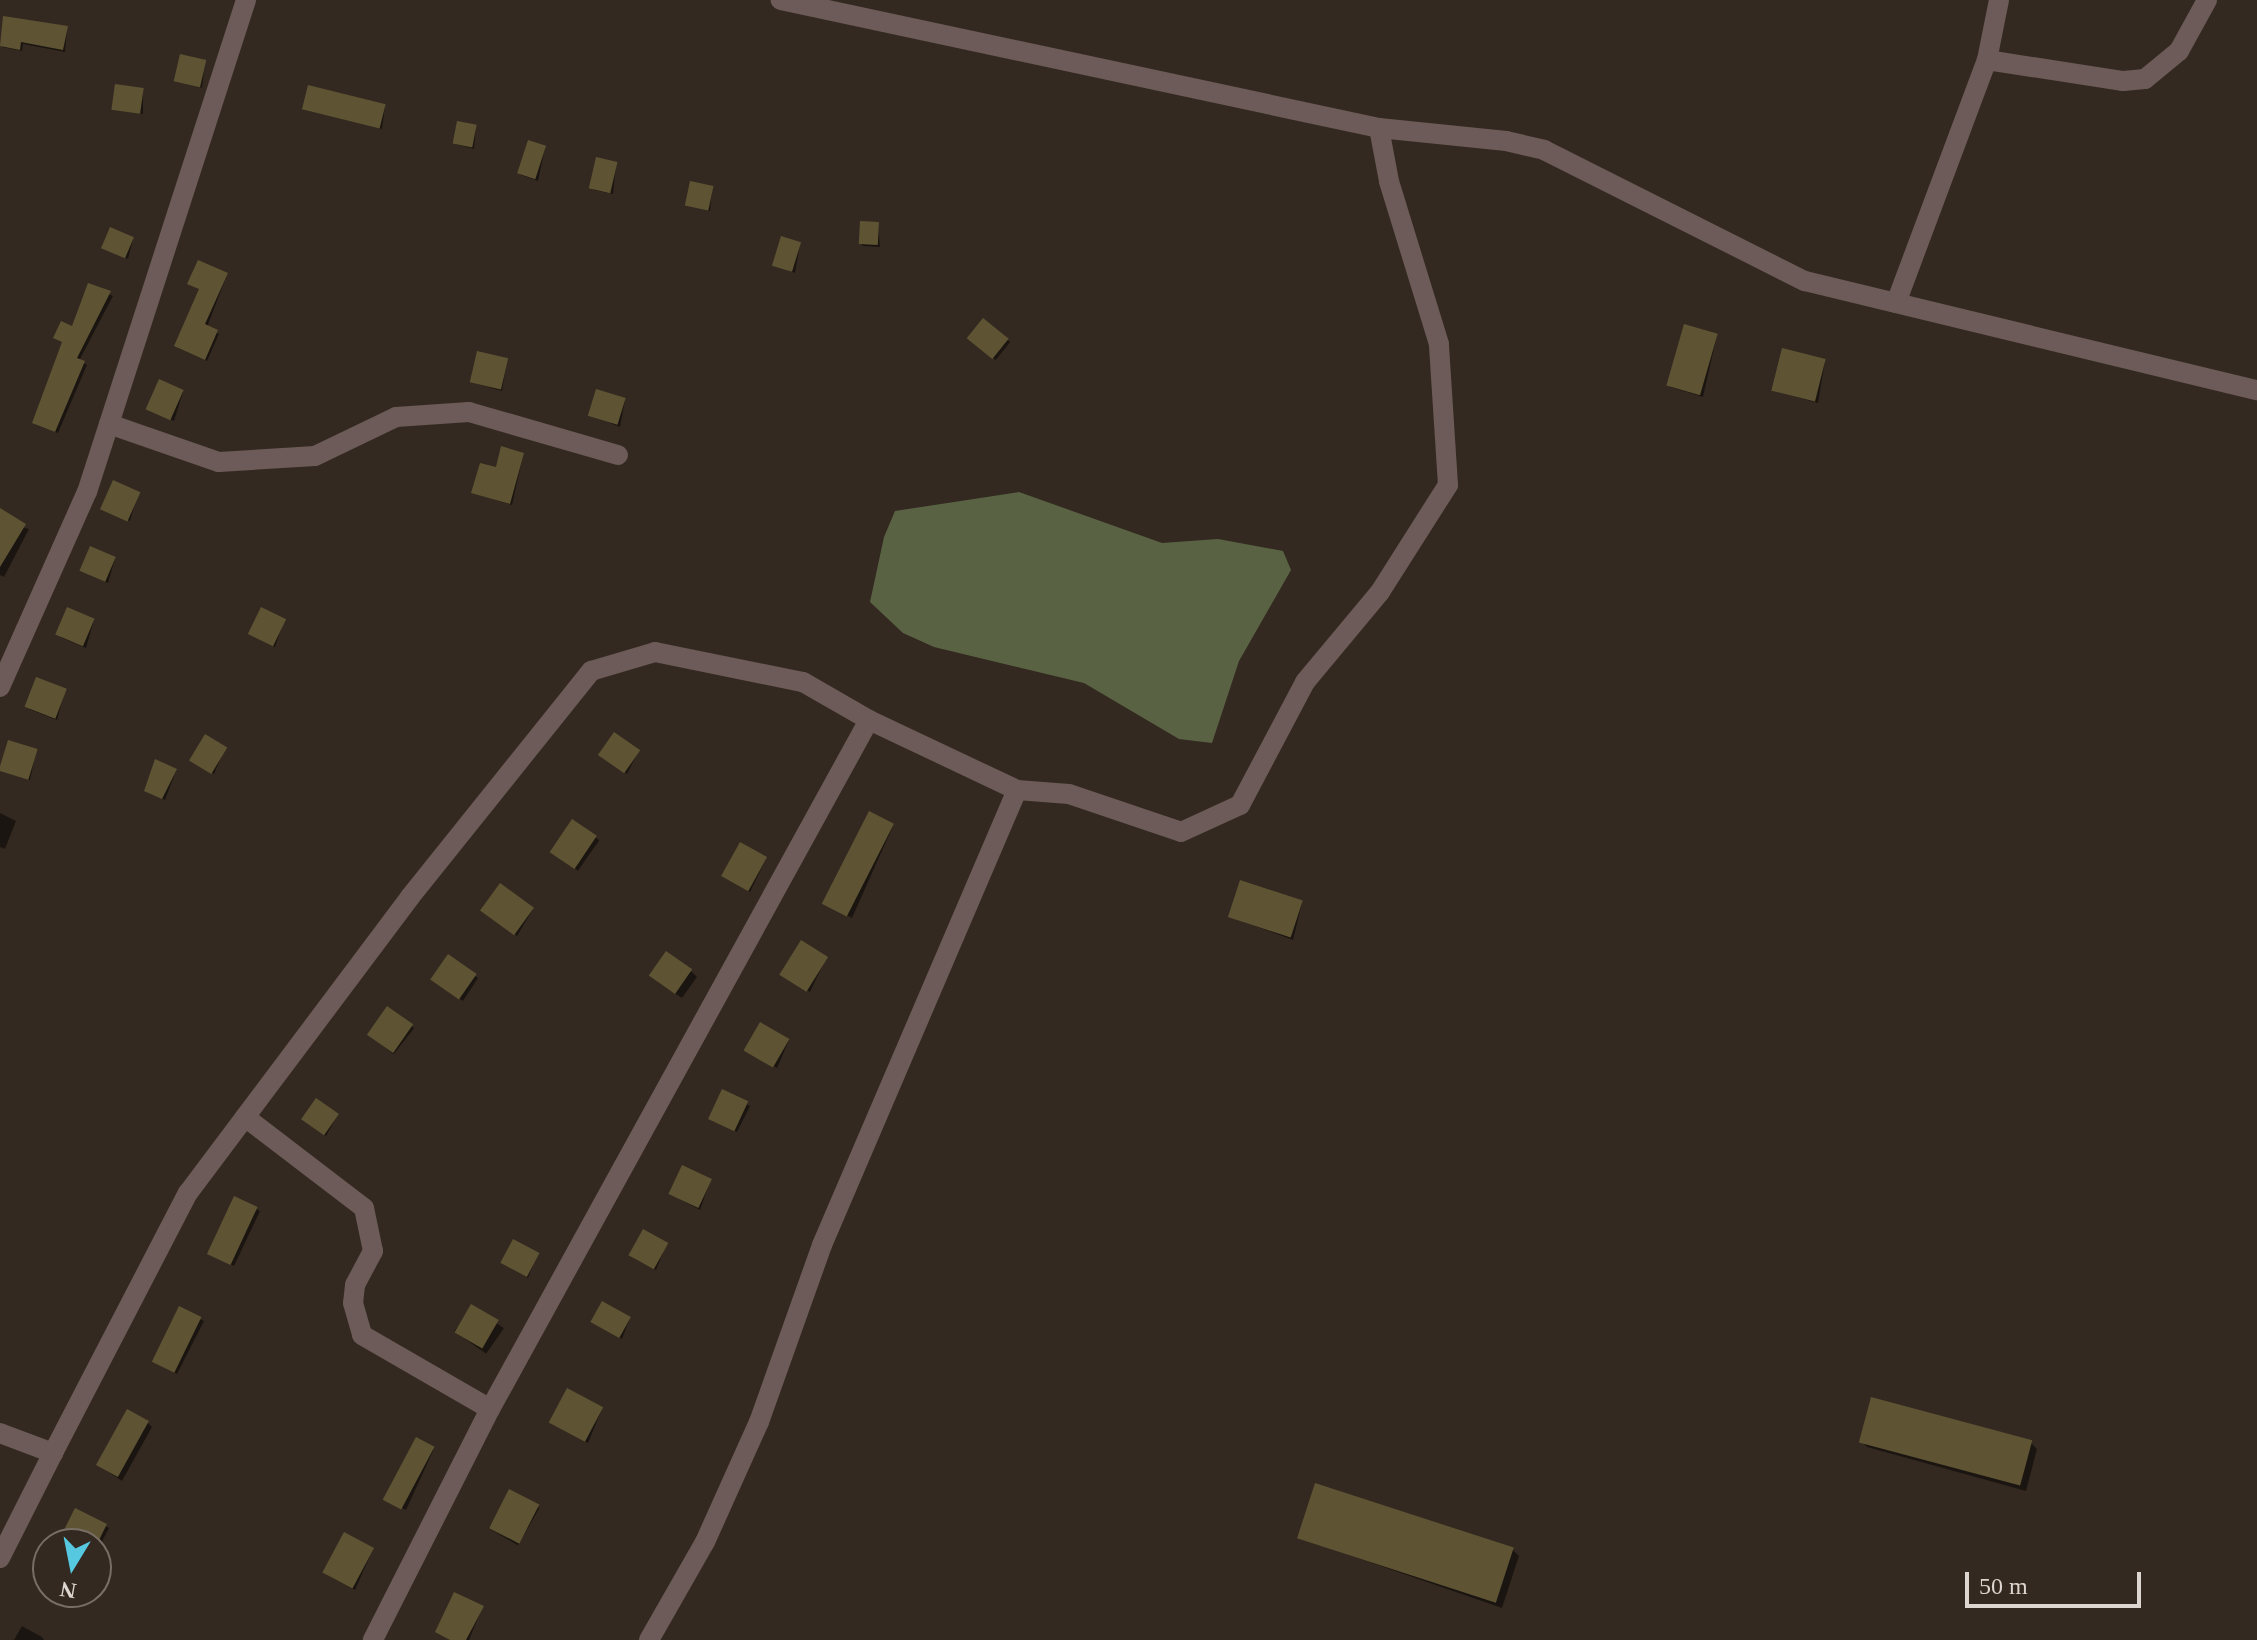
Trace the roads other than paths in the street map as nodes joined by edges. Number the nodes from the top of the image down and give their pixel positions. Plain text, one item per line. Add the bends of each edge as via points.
1 (246, 0) edge
2 (781, 0) edge
3 (1999, 0) edge
4 (2207, 0) edge
5 (1987, 60) junction
6 (1379, 128) junction
7 (1896, 303) junction
8 (2257, 390) edge
9 (109, 424) junction
10 (618, 455) dead end
11 (0, 687) edge
12 (869, 720) junction
13 (1017, 790) junction
14 (245, 1117) junction
15 (490, 1409) junction
16 (0, 1433) edge
17 (53, 1453) junction
18 (0, 1558) edge
19 (373, 1640) edge
20 (649, 1640) edge

1 - 9 street
2 - 6 street
3 - 5 street
4 - 5 street via 2179,51 2145,79 2123,81
5 - 7 street
6 - 7 street via 1544,150 1805,281
6 - 13 street via 1389,181 1439,344 1448,485 1380,592 1305,682 1240,805 1181,832 1069,794
7 - 8 street
9 - 10 street via 219,462 315,456 396,417 469,412
9 - 11 street via 87,492
12 - 13 street
12 - 14 street via 803,682 655,652 591,671 410,897
12 - 15 street
13 - 20 street via 822,1245 759,1422 705,1542
14 - 15 street via 364,1208 373,1251 355,1285 353,1303 362,1335
14 - 17 street via 188,1193
15 - 19 street
16 - 17 street
17 - 18 street

